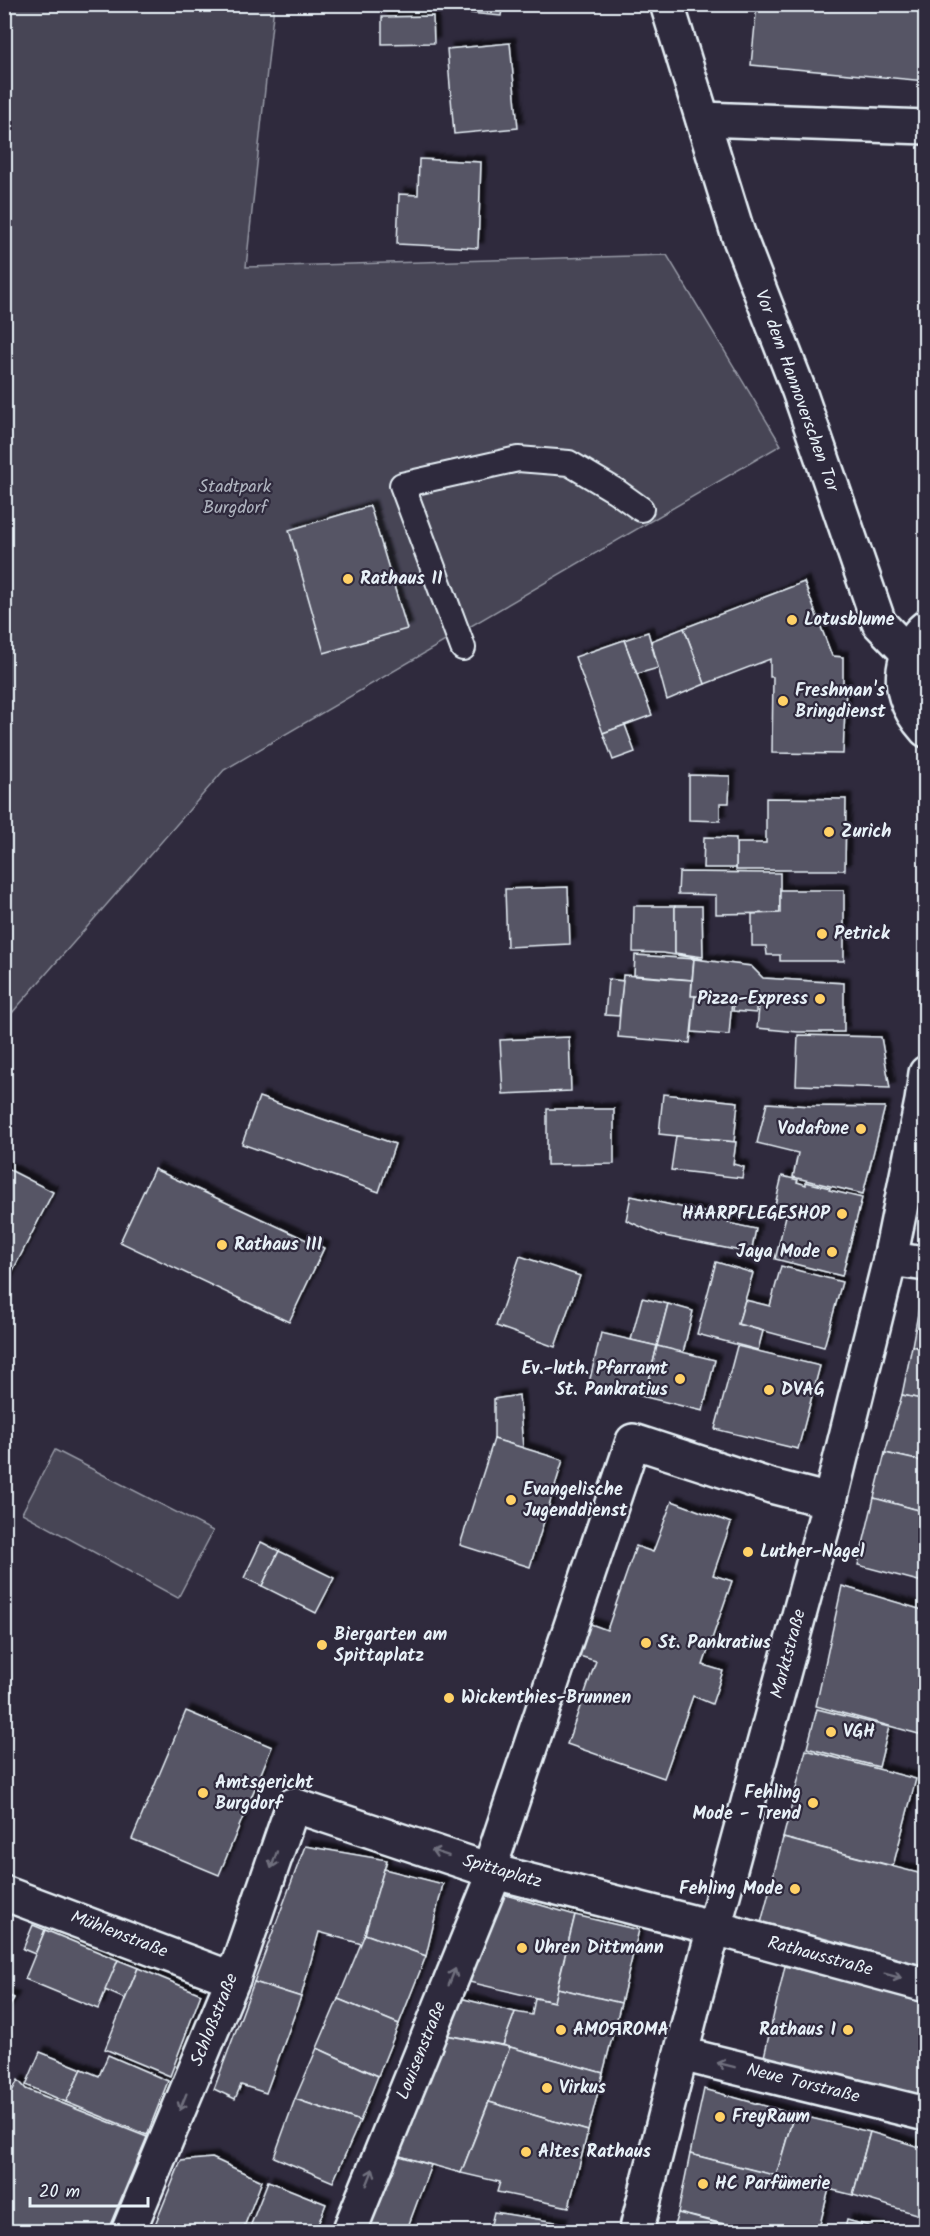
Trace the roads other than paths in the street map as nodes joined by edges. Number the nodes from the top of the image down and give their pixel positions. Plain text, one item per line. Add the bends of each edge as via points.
1 (667, 4) edge
2 (703, 119) junction
3 (926, 127) edge
4 (640, 509) dead end
5 (917, 640) edge
6 (464, 648) dead end
7 (926, 730) edge
8 (926, 1073) edge
9 (890, 1259) junction
10 (926, 1264) edge
11 (830, 1501) junction
12 (293, 1805) joint
13 (492, 1871) junction
14 (4, 1893) edge
15 (715, 1928) junction
16 (233, 1979) junction
17 (926, 1985) edge
18 (681, 2054) junction
19 (926, 2114) edge
20 (128, 2232) edge
21 (349, 2232) edge
22 (636, 2232) edge

1 - 2 street, Vor dem Hannoverschen Tor
2 - 3 street
2 - 5 street, Vor dem Hannoverschen Tor via 738,234 799,391 879,623
4 - 6 lane via 569,463 518,459 402,485
5 - 7 street via 904,674 905,696
8 - 9 street, Marktstraße
9 - 10 street
9 - 11 street, Marktstraße
11 - 13 street, Louisenstraße via 633,1441
11 - 15 street, Marktstraße
13 -> 12 street, Spittaplatz
12 -> 16 street, Schloßstraße
13 - 15 street, Spittaplatz
21 -> 13 street, Louisenstraße
14 - 16 street, Mühlenstraße
15 -> 17 street, Rathausstraße
15 - 18 street, Marktstraße
16 -> 20 street, Schloßstraße
19 -> 18 street, Neue Torstraße
18 - 22 street, Marktstraße

